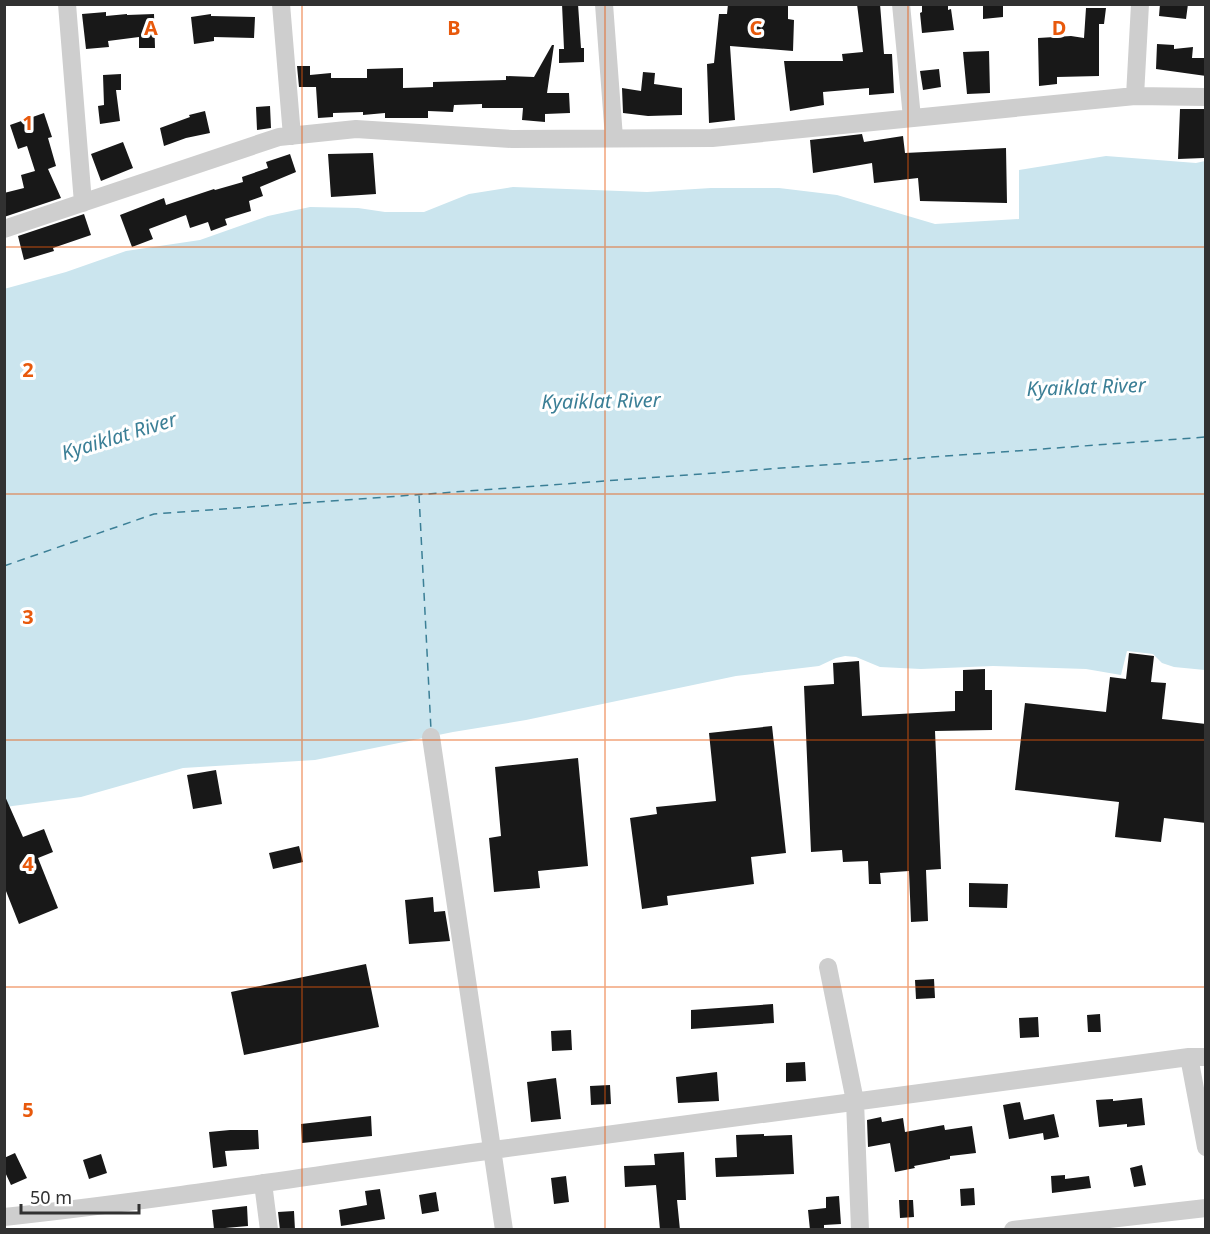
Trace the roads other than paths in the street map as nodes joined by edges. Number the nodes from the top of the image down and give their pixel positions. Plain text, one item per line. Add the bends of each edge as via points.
1 (67, 4) edge
2 (281, 4) edge
3 (604, 4) edge
4 (900, 4) edge
5 (1140, 4) edge
6 (1135, 96) junction
7 (1206, 98) edge
8 (912, 118) junction
9 (292, 136) junction
10 (614, 138) junction
11 (83, 203) junction
12 (4, 229) edge
13 (431, 737) dead end
14 (828, 967) dead end
15 (1197, 1057) edge
16 (855, 1101) junction
17 (1206, 1147) edge
18 (492, 1150) junction
19 (263, 1184) junction
20 (1206, 1208) edge
21 (4, 1217) edge
22 (269, 1230) edge
23 (504, 1230) edge
24 (860, 1230) edge
25 (1013, 1230) edge

1 - 11 street
2 - 9 street
3 - 10 street
4 - 8 street
5 - 6 street
6 - 7 street
6 - 8 street
8 - 10 street via 712,138
9 - 10 street via 356,129 512,139
9 - 11 street via 279,137
11 - 12 street
13 - 18 street
14 - 16 street
15 - 16 street
15 - 17 street
16 - 18 street
16 - 24 street
18 - 19 street
18 - 23 street
19 - 21 street
19 - 22 street
20 - 25 street

